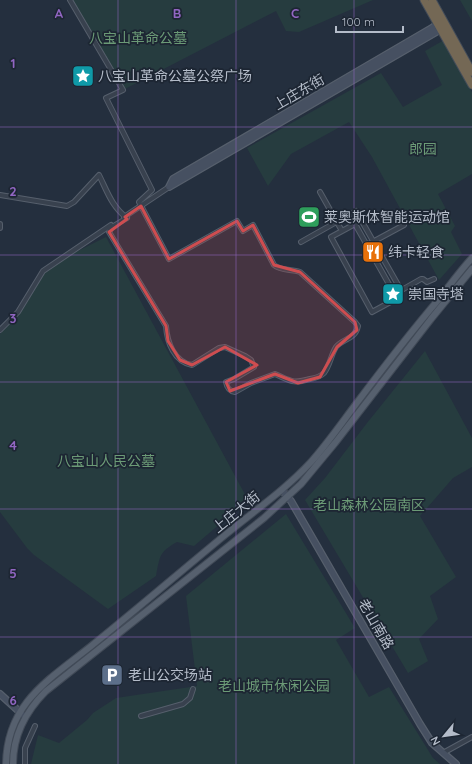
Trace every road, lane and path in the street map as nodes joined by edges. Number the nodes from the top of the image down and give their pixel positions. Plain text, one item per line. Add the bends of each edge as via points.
1 (70, 0) edge
2 (424, 0) edge
3 (432, 0) edge
4 (442, 25) junction
5 (472, 72) edge
6 (472, 85) edge
7 (169, 187) joint
8 (320, 192) dead end
9 (0, 195) edge
10 (337, 222) junction
11 (0, 224) edge
12 (404, 225) dead end
13 (0, 228) edge
14 (342, 231) junction
15 (301, 242) dead end
16 (374, 242) junction
17 (367, 245) junction
18 (472, 258) edge
19 (472, 269) edge
20 (434, 279) dead end
21 (400, 291) junction
22 (0, 330) edge
23 (282, 490) junction
24 (288, 497) junction
25 (193, 689) dead end
26 (0, 695) edge
27 (20, 712) junction
28 (141, 716) dead end
29 (26, 717) junction
30 (35, 726) dead end
31 (472, 738) edge
32 (443, 753) junction
33 (6, 764) edge
34 (13, 764) edge
35 (25, 764) edge
36 (456, 764) edge

1 - 9 street via 123,90 106,98 152,190 139,202 169,259 237,221 243,231 253,225 274,265 278,269 300,272 355,322 357,330 355,335 337,347 325,372 320,376 298,383 275,374 234,392 230,391 226,382 254,367 253,364 245,356 225,347 192,365 180,360 168,340 166,326 109,232 112,227 127,218 118,212 99,175 67,206
2 - 4 highway
3 - 4 highway
4 - 5 highway
4 - 6 highway
4 - 7 main road, 上庄东街 via 425,32 173,179
7 - 22 street, 上庄东街 via 43,271 18,312
8 - 10 street
10 - 14 street
10 - 15 street
10 - 16 street via 356,211
11 - 13 street
12 - 16 street
14 - 17 street via 355,224
14 - 21 street via 331,237 372,312 396,298
16 - 17 street
16 - 21 street
17 - 21 street via 392,289
18 - 23 main road, 上庄大街 via 322,449
19 - 24 main road, 上庄大街 via 335,443
20 - 21 street via 427,282 421,279
23 - 24 main road, 老山南路
23 - 27 main road, 上庄大街 via 42,685
24 - 29 main road, 上庄大街 via 46,691 35,702
24 - 32 main road, 老山南路 via 420,724
25 - 28 street via 190,698 183,704
26 - 27 main road
27 - 29 main road
27 - 33 main road, 上庄大街 via 7,743
29 - 34 main road, 上庄大街 via 15,744
30 - 35 street via 25,748
31 - 32 street
32 - 36 main road, 老山南路

